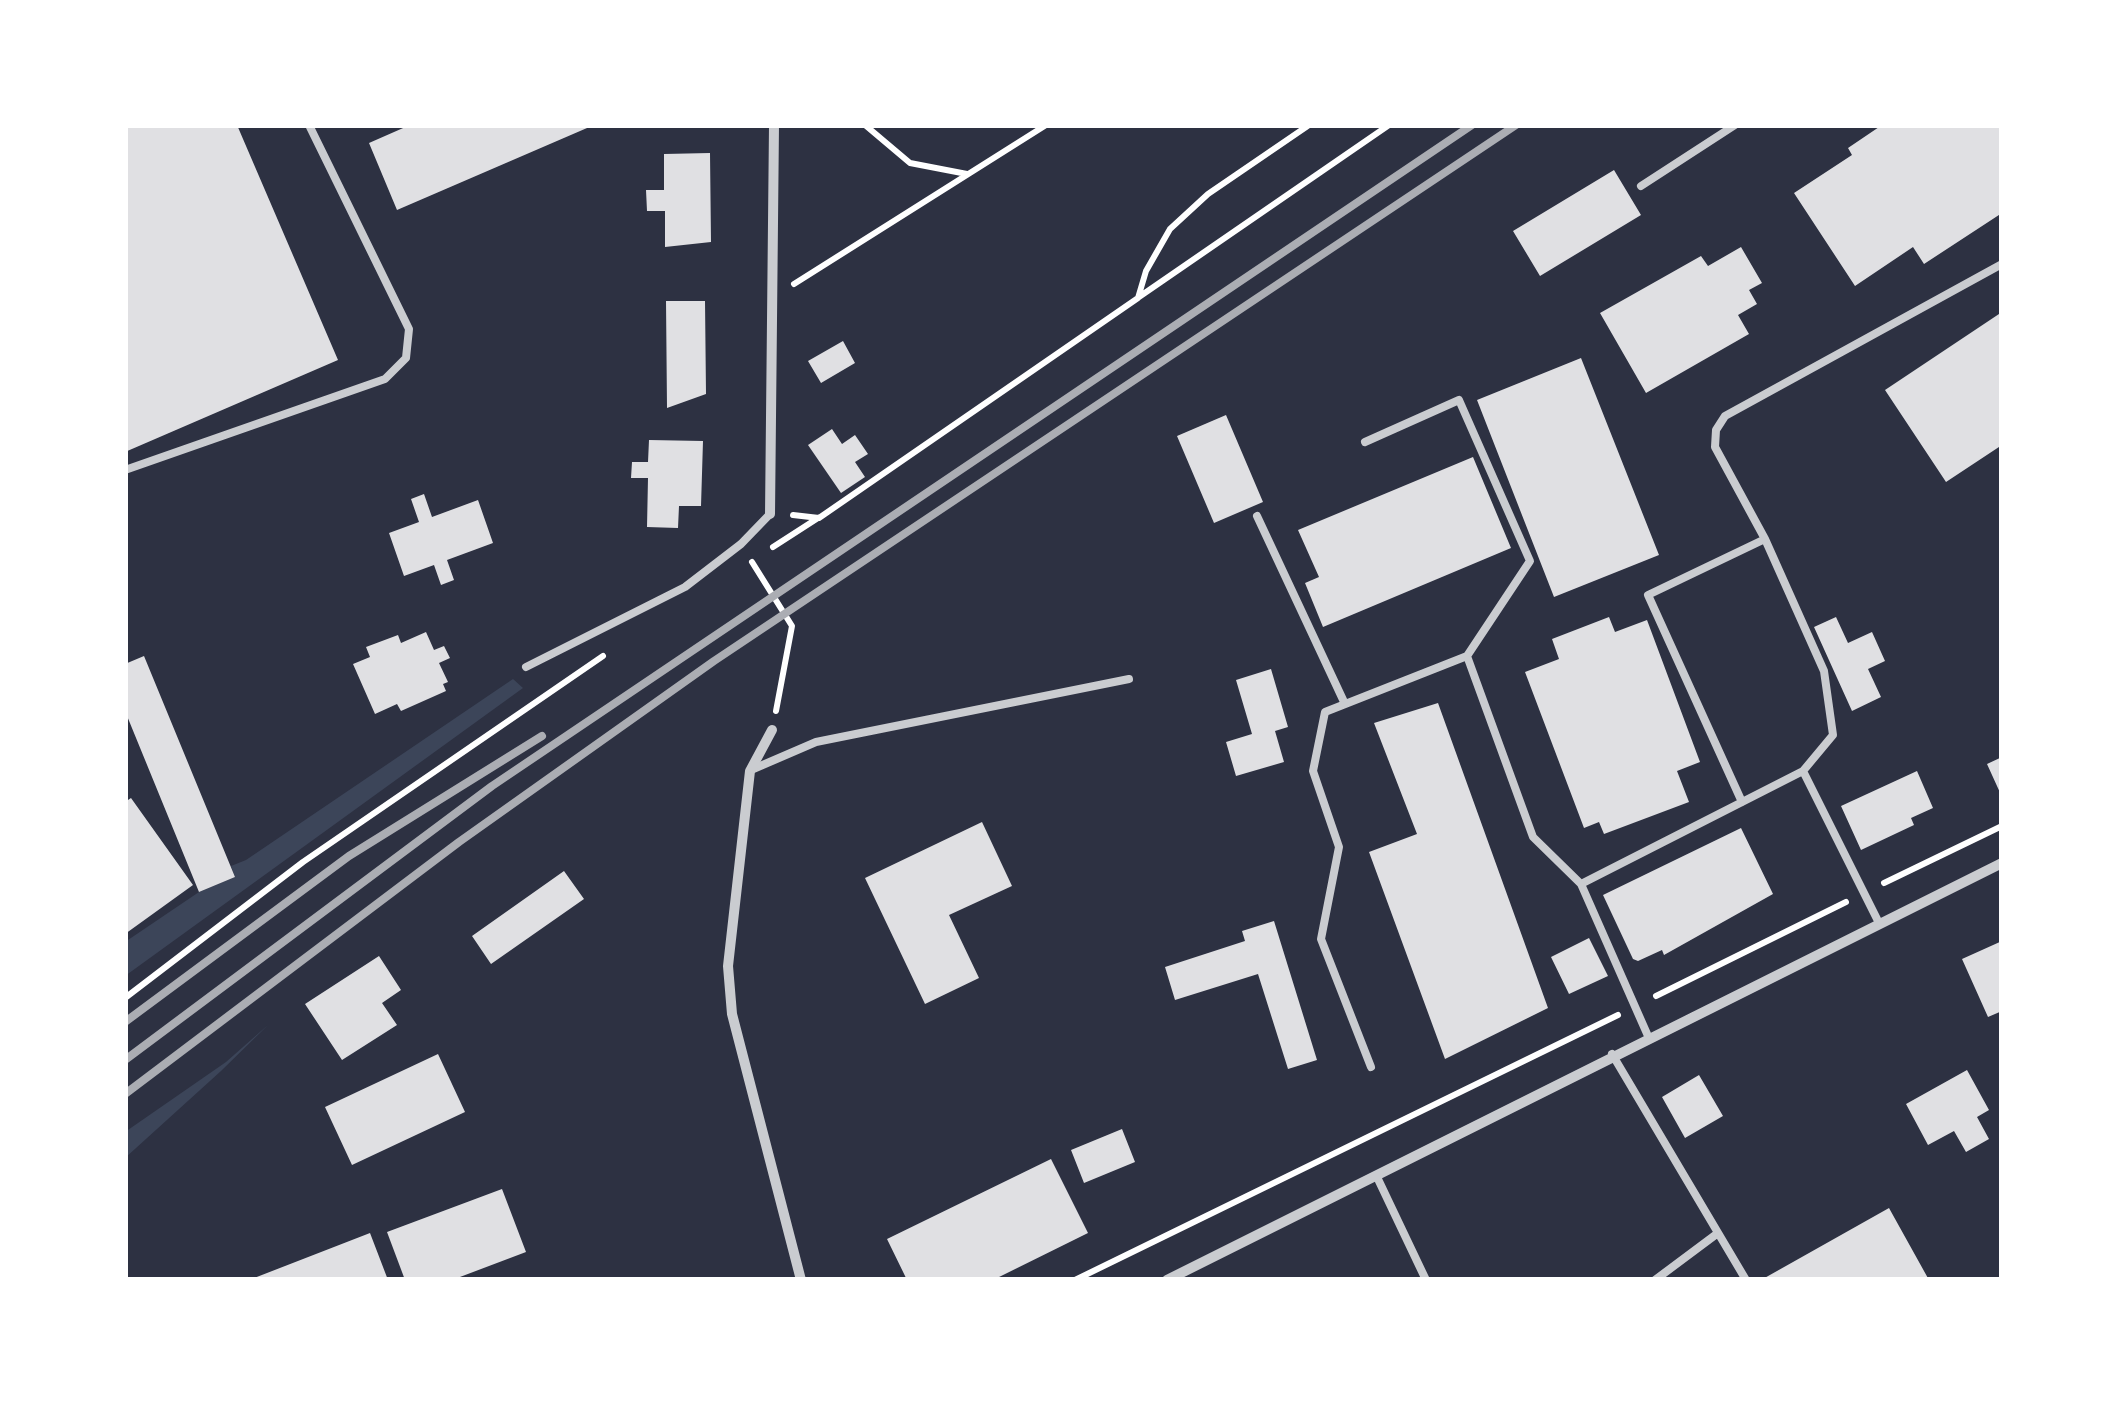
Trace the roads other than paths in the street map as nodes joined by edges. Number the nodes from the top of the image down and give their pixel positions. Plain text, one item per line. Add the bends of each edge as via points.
1 (310, 125) edge
2 (774, 125) edge
3 (1736, 125) edge
4 (1640, 186) dead end
5 (2002, 264) edge
6 (1365, 442) dead end
7 (125, 470) edge
8 (770, 514) joint
9 (1258, 516) dead end
10 (1766, 539) junction
11 (1467, 656) junction
12 (526, 667) dead end
13 (1130, 679) dead end
14 (1345, 704) junction
15 (772, 730) road end
16 (750, 771) junction
17 (1803, 772) junction
18 (1742, 802) junction
19 (2002, 863) edge
20 (1582, 884) junction
21 (1879, 923) junction
22 (1648, 1036) junction
23 (1612, 1054) junction
24 (1371, 1066) dead end
25 (1377, 1177) junction
26 (1718, 1233) junction
27 (801, 1280) edge
28 (1167, 1280) edge
29 (1426, 1280) edge
30 (1655, 1280) edge
31 (1746, 1280) edge

1 - 7 lane via 410,329 406,358 384,380
2 - 8 street
3 - 4 lane
5 - 10 lane via 1725,416 1715,447
6 - 11 lane via 1459,400 1530,561
8 - 12 lane via 685,587
9 - 14 lane
10 - 17 lane via 1824,671 1833,735
10 - 18 lane via 1648,596
11 - 14 lane
11 - 20 lane via 1533,837
13 - 16 lane via 816,742
14 - 24 lane via 1325,712 1313,771 1339,847 1320,939
15 - 16 street
16 - 27 street via 728,966 732,1014
17 - 18 lane
17 - 21 lane
18 - 20 lane
19 - 21 street
20 - 22 lane
21 - 22 street
22 - 23 street
23 - 25 street
23 - 26 lane
25 - 28 street
25 - 29 lane
26 - 30 lane
26 - 31 lane

